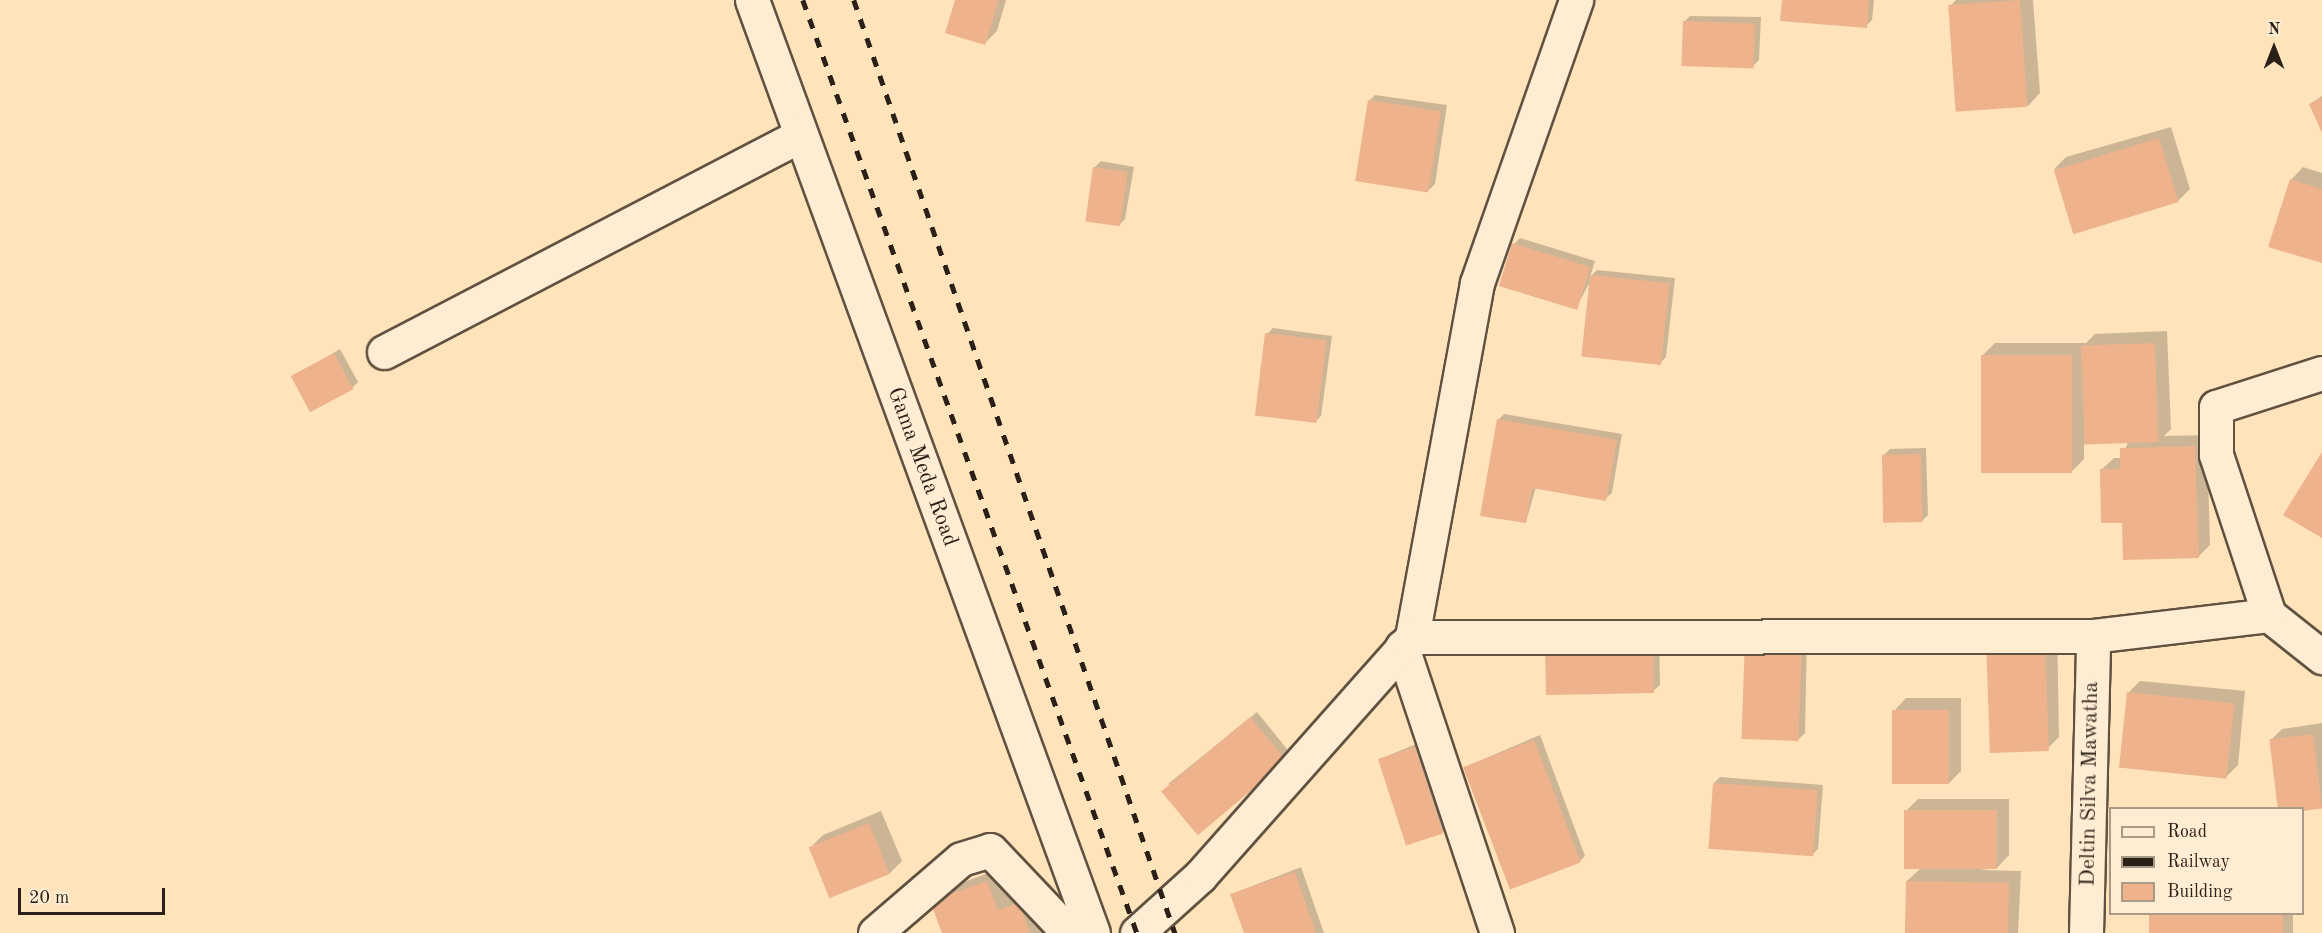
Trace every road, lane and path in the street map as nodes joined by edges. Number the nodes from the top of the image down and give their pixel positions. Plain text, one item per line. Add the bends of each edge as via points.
1 (752, 0) edge
2 (1576, 0) edge
3 (800, 135) junction
4 (384, 352) dead end
5 (2322, 373) edge
6 (2269, 615) junction
7 (2093, 636) junction
8 (1407, 642) junction
9 (2322, 657) edge
10 (875, 933) edge
11 (1069, 933) edge
12 (1093, 933) edge
13 (1137, 933) edge
14 (1497, 933) edge
15 (2086, 933) edge

1 - 3 street, Gama Meda Road
2 - 8 street via 1477,283
3 - 4 street
3 - 12 street, Gama Meda Road
5 - 6 street via 2216,407 2216,455
6 - 7 street
6 - 9 street
7 - 8 street
7 - 15 street, Deltin Silva Mawatha
8 - 13 street via 1200,876
8 - 14 street
10 - 11 street via 960,859 990,850

